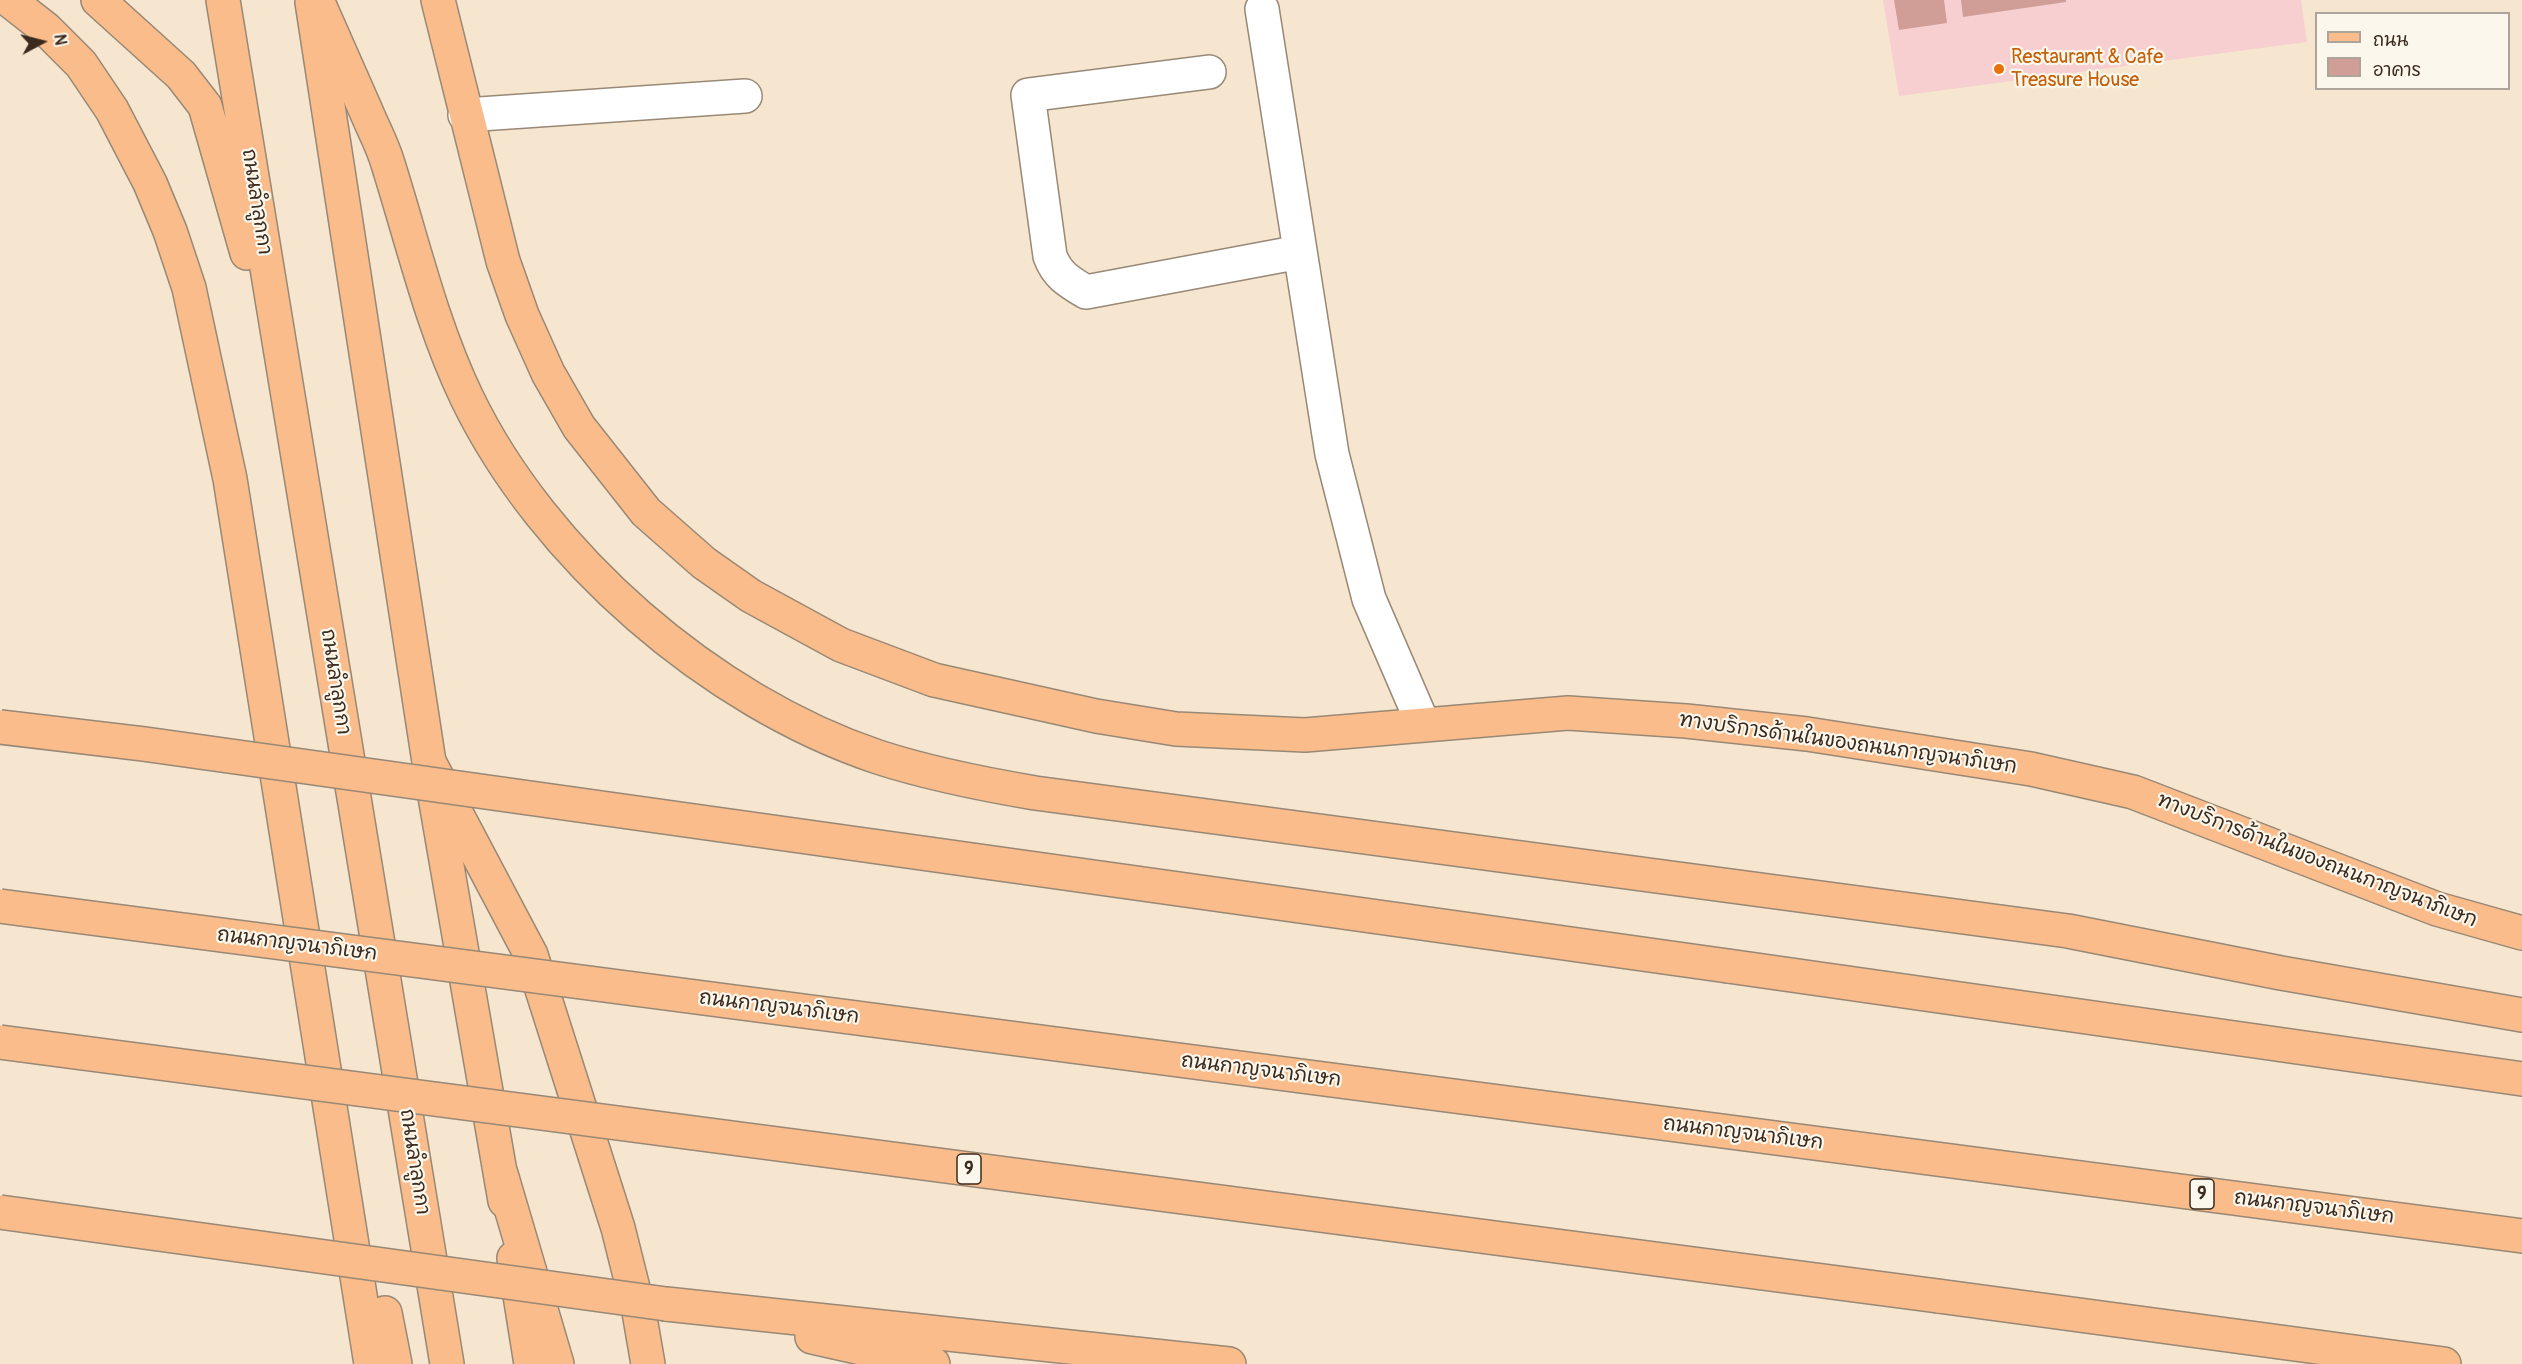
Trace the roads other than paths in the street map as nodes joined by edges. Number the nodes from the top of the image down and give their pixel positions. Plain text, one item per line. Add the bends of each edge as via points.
1 (9, 0) edge
2 (98, 0) edge
3 (223, 0) edge
4 (312, 0) edge
5 (317, 0) edge
6 (438, 0) edge
7 (1262, 9) dead end
8 (1209, 72) dead end
9 (746, 96) dead end
10 (465, 115) junction
11 (1300, 252) junction
12 (271, 293) junction
13 (255, 638) junction
14 (0, 715) edge
15 (1423, 724) junction
16 (0, 727) edge
17 (144, 744) junction
18 (429, 762) junction
19 (0, 906) edge
20 (2522, 933) edge
21 (2522, 1015) edge
22 (0, 1042) edge
23 (2522, 1079) edge
24 (501, 1174) junction
25 (0, 1212) edge
26 (2522, 1236) edge
27 (666, 1304) junction
28 (371, 1364) edge
29 (395, 1364) edge
30 (447, 1364) edge
31 (531, 1364) edge
32 (557, 1364) edge
33 (648, 1364) edge
34 (933, 1364) edge
35 (1229, 1364) edge
36 (2444, 1364) edge

1 - 13 main road via 81,64 132,144 170,231 189,288 214,399
2 - 12 main road via 181,75 205,106 249,262
3 - 12 main road, ถนนลำลูกกา
4 - 18 main road
5 - 21 main road via 388,161 446,349 489,438 537,512 599,579 680,648 740,690 827,737 878,757 961,781 2068,932
6 - 10 main road, ทางบริการด้านในของถนนกาญจนาภิเษก
7 - 11 lane
8 - 11 lane via 1028,95 1050,256 1055,268 1064,279 1086,292
9 - 10 lane
10 - 15 main road, ทางบริการด้านในของถนนกาญจนาภิเษก via 503,261 522,315 548,373 579,427 646,512 751,596 841,645 934,680 1096,716 1176,729 1263,735 1351,732
11 - 15 lane via 1332,454 1370,599
12 - 30 main road, ถนนลำลูกกา
13 - 28 main road
13 - 29 main road via 300,820
14 - 17 main road, bridge
15 - 20 main road, ทางบริการด้านในของถนนกาญจนาภิเษก via 1535,714 1630,716 1807,734 2031,769 2133,792 2438,909
16 - 17 main road, bridge
17 - 23 main road, bridge
18 - 24 main road
18 - 33 main road via 531,955 618,1228
19 - 26 main road, ถนนกาญจนาภิเษก / 9, bridge
22 - 36 main road, 9, bridge
24 - 31 main road
24 - 32 main road
25 - 27 main road, bridge
27 - 34 main road
27 - 35 main road

